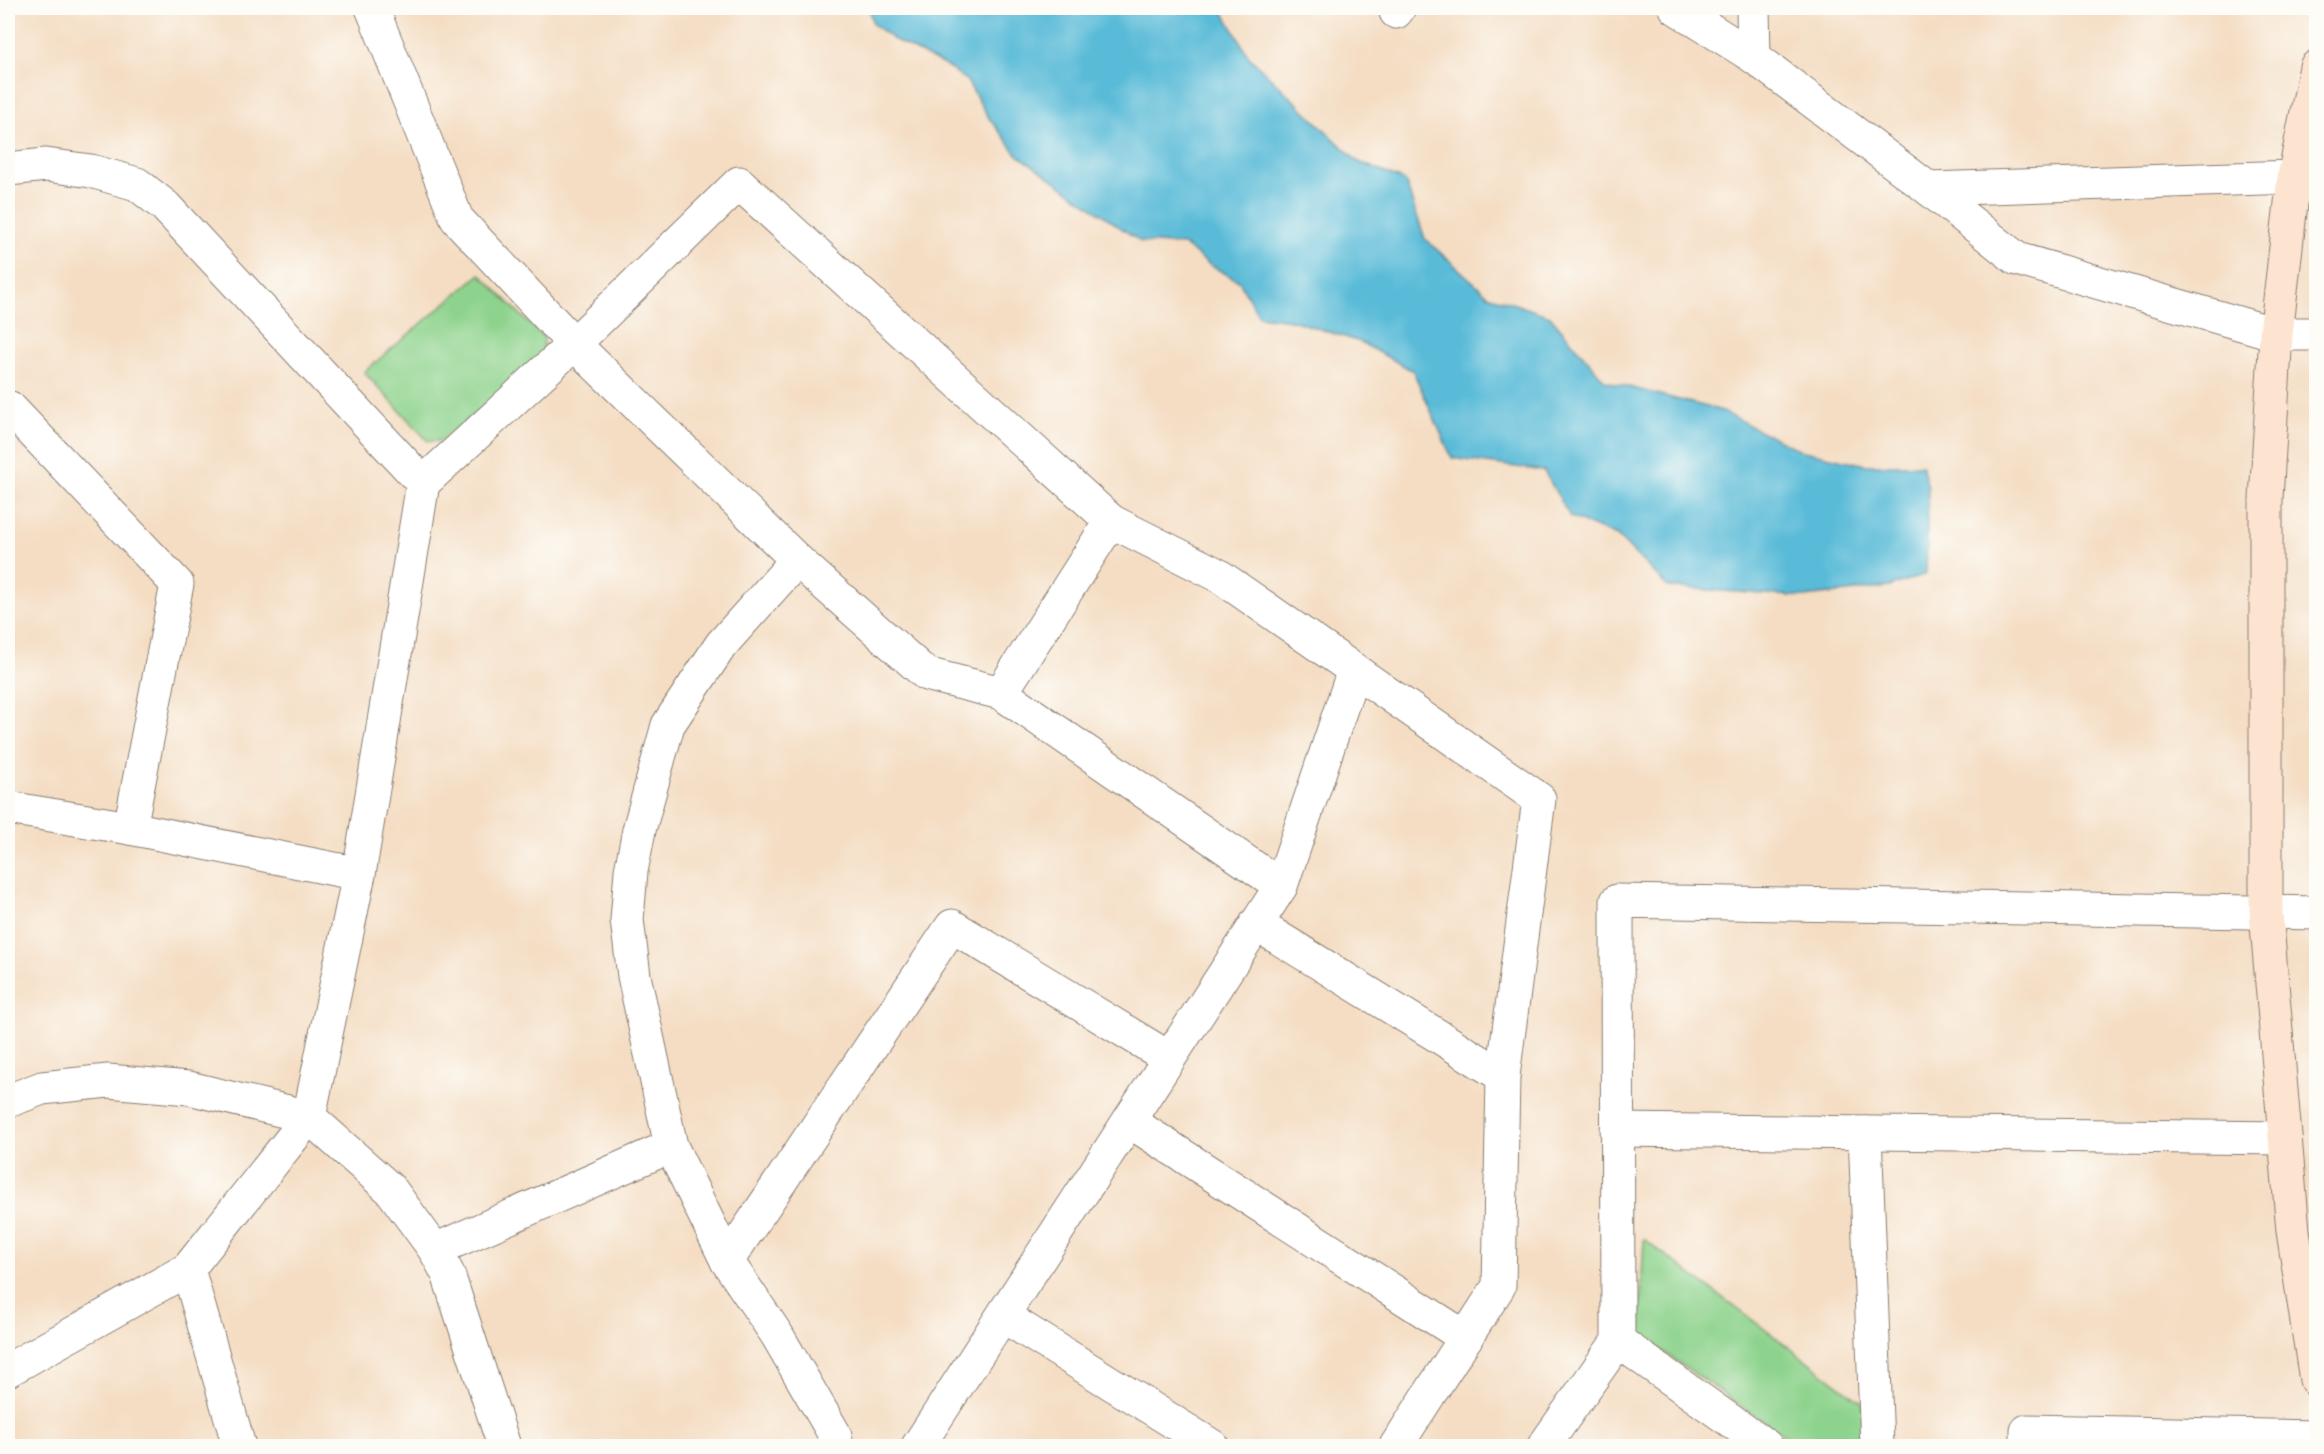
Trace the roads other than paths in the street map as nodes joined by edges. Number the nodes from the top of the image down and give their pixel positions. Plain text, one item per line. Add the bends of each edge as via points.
1 (372, 8) edge
2 (1676, 8) edge
3 (1753, 8) edge
4 (1754, 57) junction
5 (2316, 67) edge
6 (8, 169) edge
7 (2294, 177) junction
8 (1929, 189) junction
9 (2276, 334) junction
10 (2316, 334) edge
11 (574, 344) junction
12 (8, 408) edge
13 (423, 483) junction
14 (1111, 521) junction
15 (798, 560) junction
16 (1353, 670) junction
17 (1001, 693) junction
18 (8, 808) edge
19 (130, 828) junction
20 (359, 874) junction
21 (1281, 886) junction
22 (2266, 913) junction
23 (2316, 913) edge
24 (1256, 924) junction
25 (1170, 1058) junction
26 (1503, 1076) junction
27 (8, 1101) edge
28 (309, 1117) junction
29 (1129, 1121) junction
30 (1617, 1130) junction
31 (1865, 1133) junction
32 (2285, 1138) junction
33 (671, 1146) junction
34 (435, 1250) junction
35 (727, 1261) junction
36 (188, 1269) junction
37 (1003, 1316) junction
38 (1466, 1338) junction
39 (1618, 1341) junction
40 (8, 1370) edge
41 (2316, 1380) edge
42 (2316, 1437) edge
43 (239, 1446) edge
44 (504, 1446) edge
45 (837, 1446) edge
46 (918, 1446) edge
47 (1212, 1446) edge
48 (1396, 1446) edge
49 (1544, 1446) edge
50 (1766, 1446) edge
51 (1877, 1446) edge
52 (2027, 1446) edge

1 - 11 street via 457,219
2 - 4 street
3 - 4 street
4 - 8 street
5 - 7 street
6 - 13 street via 46,165 91,171 137,184 165,206
7 - 8 street
7 - 9 street
8 - 9 street via 2017,259
9 - 10 street
9 - 22 street via 2266,500
11 - 13 street
11 - 14 street via 739,183
11 - 15 street
12 - 19 street via 177,584
13 - 20 street
14 - 16 street via 1218,575
14 - 17 street
15 - 17 street via 926,674
15 - 33 street via 721,645 668,725 639,830 627,920 634,976
16 - 21 street
16 - 26 street via 1539,799
17 - 21 street
18 - 19 street
19 - 20 street
20 - 28 street
21 - 24 street
22 - 23 street
22 - 30 street via 1617,901
22 - 32 street
24 - 25 street
24 - 26 street
25 - 29 street
25 - 35 street via 952,926
26 - 38 street via 1499,1286
27 - 28 street via 42,1089 108,1081 189,1089
28 - 34 street via 391,1190
28 - 36 street
29 - 37 street
29 - 38 street
30 - 31 street
30 - 39 street
31 - 32 street
31 - 51 street
32 - 41 street via 2293,1231
33 - 34 street
33 - 35 street
34 - 44 street via 448,1274
35 - 45 street via 777,1335
36 - 40 street
36 - 43 street
37 - 46 street
37 - 47 street
38 - 48 street
39 - 49 street
39 - 50 street
42 - 52 street via 2027,1431

